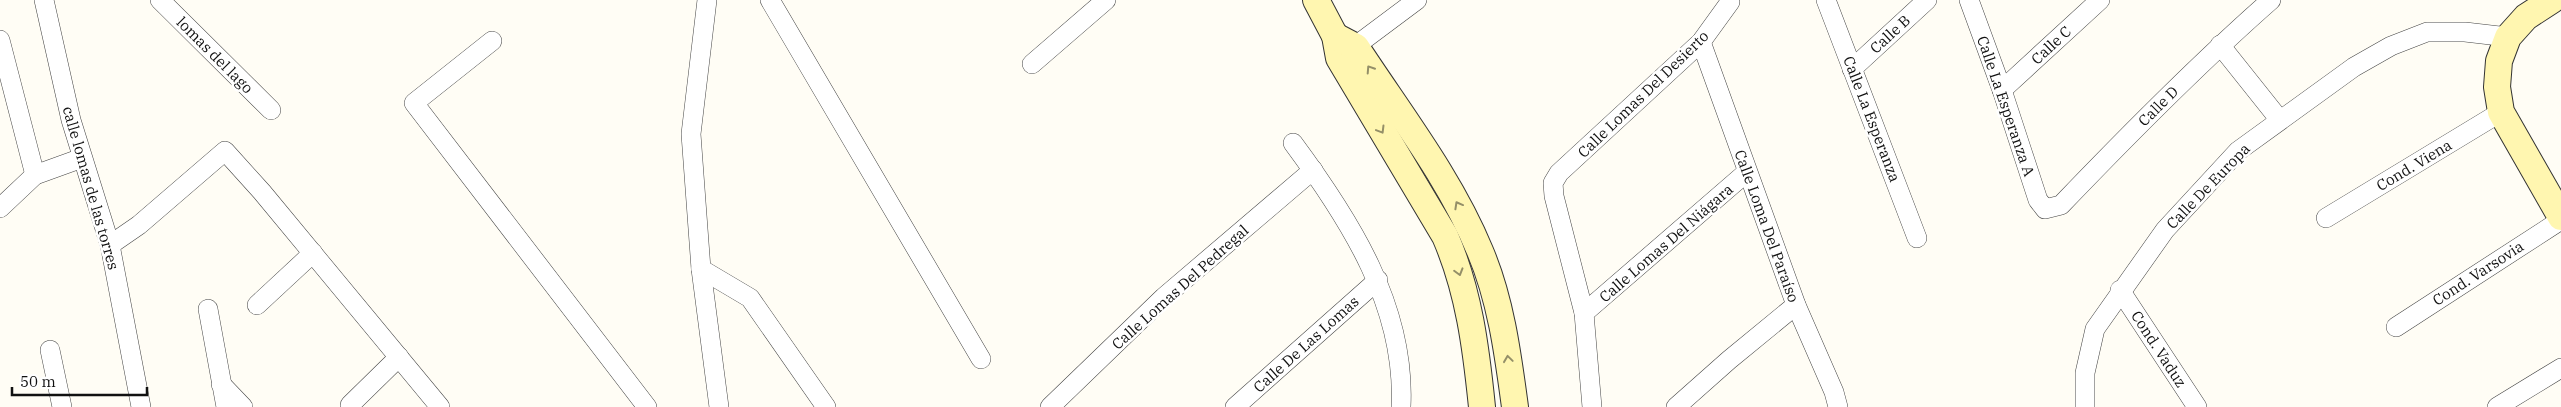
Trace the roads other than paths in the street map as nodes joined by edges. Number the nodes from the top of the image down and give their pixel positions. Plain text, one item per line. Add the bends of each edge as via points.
1 (44, 0) edge
2 (160, 0) edge
3 (707, 0) edge
4 (718, 0) edge
5 (770, 0) edge
6 (1106, 0) edge
7 (1316, 0) edge
8 (1417, 0) edge
9 (1826, 0) edge
10 (1927, 0) edge
11 (1969, 0) edge
12 (2100, 0) edge
13 (2271, 0) edge
14 (2552, 0) edge
15 (1730, 2) dead end
16 (703, 24) junction
17 (2508, 37) junction
18 (0, 40) edge
19 (492, 41) dead end
20 (1701, 42) junction
21 (2220, 45) junction
22 (1343, 47) junction
23 (1032, 64) dead end
24 (1852, 69) junction
25 (2002, 90) junction
26 (270, 110) dead end
27 (2501, 112) junction
28 (2279, 119) junction
29 (1292, 144) dead end
30 (82, 158) junction
31 (1313, 170) junction
32 (1747, 172) junction
33 (35, 175) junction
34 (0, 208) edge
35 (2045, 209) joint
36 (2326, 218) dead end
37 (2561, 219) edge
38 (1917, 238) dead end
39 (110, 245) junction
40 (312, 253) junction
41 (701, 269) junction
42 (1378, 280) junction
43 (2120, 290) junction
44 (1796, 305) junction
45 (257, 306) dead end
46 (208, 309) dead end
47 (1584, 313) junction
48 (2396, 327) dead end
49 (50, 350) dead end
50 (398, 357) junction
51 (981, 359) dead end
52 (2561, 368) edge
53 (221, 384) junction
54 (350, 405) dead end
55 (62, 407) edge
56 (141, 407) edge
57 (226, 407) edge
58 (243, 407) edge
59 (440, 407) edge
60 (647, 407) edge
61 (719, 407) edge
62 (826, 407) edge
63 (1050, 407) edge
64 (1235, 407) edge
65 (1401, 407) edge
66 (1482, 407) edge
67 (1515, 407) edge
68 (1592, 407) edge
69 (1676, 407) edge
70 (1838, 407) edge
71 (2085, 407) edge
72 (2197, 407) edge
73 (2497, 407) edge

1 - 30 street, calle lomas de las torres
2 - 26 street, lomas del lago
3 - 16 street
4 - 16 street
5 - 51 street
6 - 23 street
7 - 22 street
8 - 22 street
9 - 24 street, Calle La Esperanza
10 - 24 street, Calle B
11 - 25 street, Calle La Esperanza A
12 - 25 street, Calle C
13 - 21 street, Calle D
14 - 17 street via 2526,17
15 - 20 street, Calle Lomas Del Desierto
16 - 41 street via 691,134
17 - 27 street via 2499,61 2496,86
17 - 28 street, Calle De Europa via 2427,32 2392,46 2354,67
18 - 33 street
19 - 60 street via 414,103
20 - 32 street, Calle Loma Del Paraíso
20 - 47 street, Calle Lomas Del Desierto via 1559,173 1553,183
21 - 28 street
21 - 35 street, Calle D via 2061,205
22 -> 66 street via 1458,266 1470,311
67 -> 22 street via 1503,332 1481,253 1447,185
24 - 38 street, Calle La Esperanza
25 - 35 street, Calle La Esperanza A via 2038,200
27 - 36 street, Cond. Viena
27 - 37 street
28 - 43 street, Calle De Europa via 2238,151 2165,230
29 - 31 street
30 - 33 street
30 - 39 street, calle lomas de las torres
31 - 42 street via 1361,243
31 - 63 street, Calle Lomas Del Pedregal via 1164,297
32 - 44 street, Calle Loma Del Paraíso
32 - 47 street, Calle Lomas Del Niágara
33 - 34 street
37 - 48 street, Cond. Varsovia
39 - 40 street via 139,225 224,151
39 - 56 street, calle lomas de las torres
40 - 45 street
40 - 50 street
41 - 61 street
41 - 62 street via 750,298
42 - 64 street, Calle De Las Lomas
42 - 65 street via 1399,357
43 - 71 street, Calle De Europa via 2095,329 2085,373
43 - 72 street, Cond. Vaduz
44 - 69 street
44 - 70 street, Calle Loma Del Paraíso
46 - 53 street
47 - 68 street
49 - 55 street
50 - 54 street
50 - 59 street
52 - 73 street
53 - 57 street
53 - 58 street

